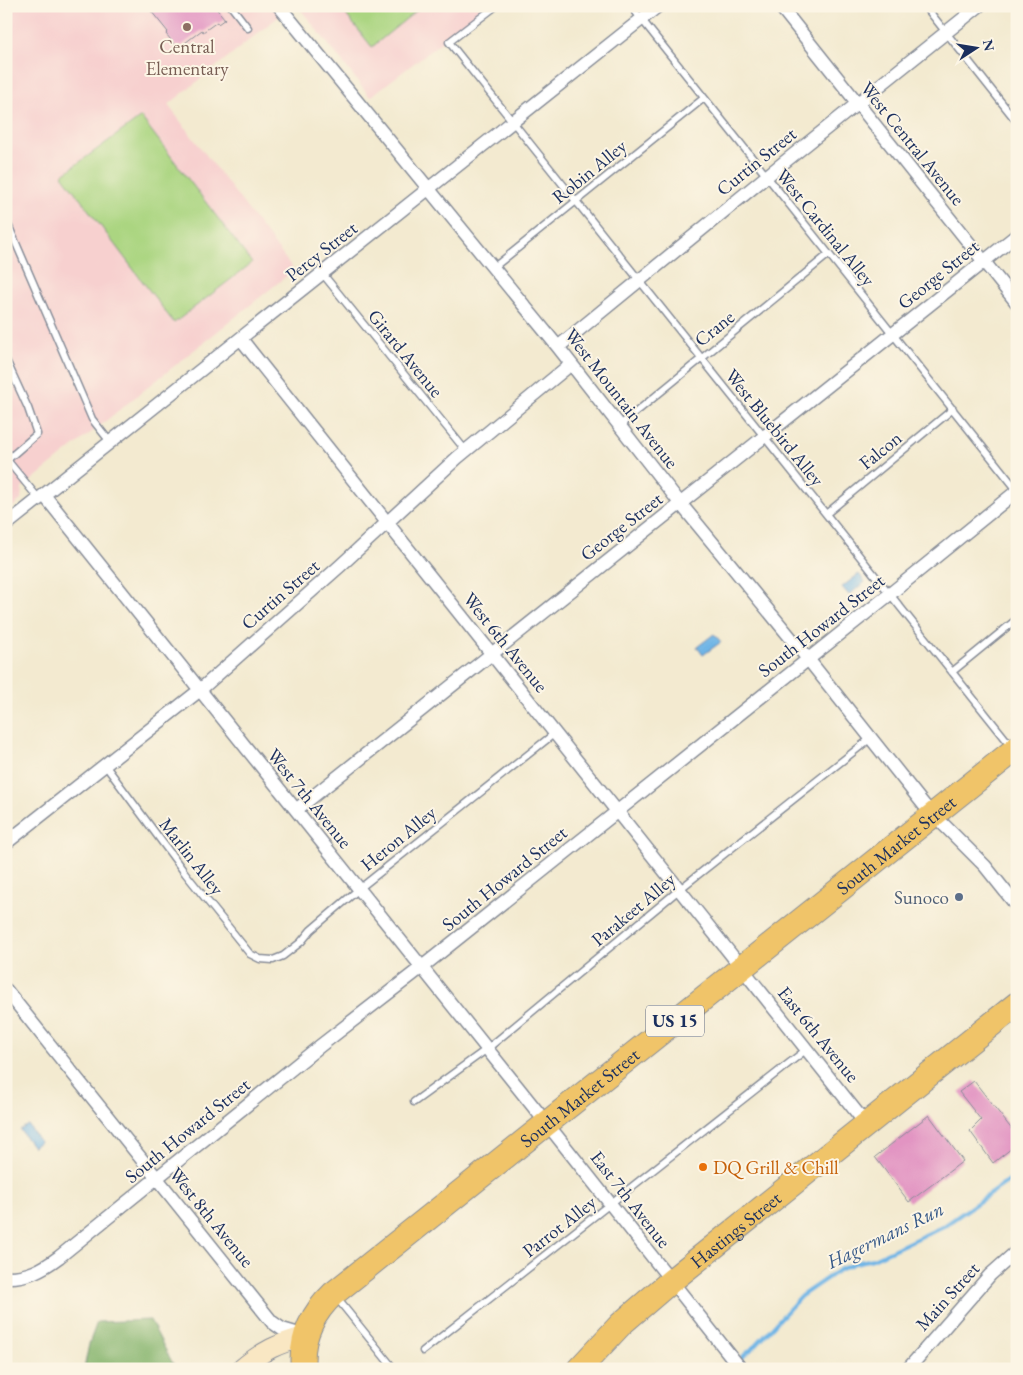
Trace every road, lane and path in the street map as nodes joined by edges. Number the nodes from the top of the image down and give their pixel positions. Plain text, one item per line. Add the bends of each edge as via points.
1 (231, 6) edge
2 (279, 6) edge
3 (496, 6) edge
4 (631, 6) edge
5 (658, 6) edge
6 (780, 6) edge
7 (925, 6) edge
8 (979, 6) edge
9 (642, 20) junction
10 (248, 28) dead end
11 (946, 32) junction
12 (704, 98) junction
13 (857, 103) junction
14 (1017, 109) edge
15 (1010, 114) junction
16 (1017, 122) edge
17 (513, 123) junction
18 (767, 176) junction
19 (429, 190) junction
20 (576, 201) junction
21 (6, 220) edge
22 (1017, 235) edge
23 (829, 254) junction
24 (984, 262) junction
25 (493, 268) junction
26 (322, 273) junction
27 (639, 280) junction
28 (1017, 303) edge
29 (893, 334) junction
30 (241, 339) junction
31 (558, 347) junction
32 (701, 358) junction
33 (6, 360) edge
34 (571, 364) junction
35 (953, 409) junction
36 (619, 426) junction
37 (764, 437) junction
38 (110, 443) junction
39 (466, 451) junction
40 (7, 460) edge
41 (1017, 490) edge
42 (42, 497) junction
43 (680, 503) junction
44 (826, 514) junction
45 (387, 522) junction
46 (6, 525) edge
47 (890, 594) junction
48 (1017, 620) edge
49 (491, 653) junction
50 (808, 659) junction
51 (952, 672) junction
52 (200, 690) junction
53 (555, 733) junction
54 (871, 738) junction
55 (1015, 749) edge
56 (105, 765) junction
57 (296, 810) junction
58 (617, 811) junction
59 (934, 814) junction
60 (6, 843) edge
61 (359, 889) junction
62 (680, 889) junction
63 (1017, 906) edge
64 (260, 959) joint
65 (422, 967) junction
66 (742, 967) junction
67 (6, 990) edge
68 (1017, 1004) edge
69 (487, 1049) junction
70 (807, 1049) junction
71 (414, 1102) dead end
72 (547, 1123) junction
73 (866, 1124) junction
74 (157, 1179) junction
75 (610, 1204) junction
76 (1017, 1251) edge
77 (6, 1277) edge
78 (671, 1281) junction
79 (333, 1294) junction
80 (306, 1336) junction
81 (423, 1351) dead end
82 (740, 1368) edge
83 (241, 1369) edge
84 (303, 1369) edge
85 (394, 1369) edge
86 (578, 1369) edge
87 (908, 1369) edge

1 - 10 lane
2 - 19 street, West Mountain Avenue
3 - 17 lane, West Bluebird Alley via 449,42
4 - 9 lane, West Cardinal Alley
5 - 9 street, Percy Street
6 - 13 street, West Central Avenue
7 - 11 lane
8 - 11 street, Curtin Street
9 - 12 lane, West Cardinal Alley
9 - 17 street, Percy Street
11 - 13 street, Curtin Street
11 - 15 lane
12 - 18 lane, West Cardinal Alley
12 - 20 lane, Robin Alley
13 - 18 street, Curtin Street
13 - 24 street, West Central Avenue
14 - 15 lane
15 - 16 lane
17 - 19 street, Percy Street
17 - 20 lane, West Bluebird Alley
18 - 23 lane, West Cardinal Alley
18 - 27 street, Curtin Street
19 - 25 street, West Mountain Avenue
19 - 26 street, Percy Street
20 - 25 lane, Robin Alley
20 - 27 lane, West Bluebird Alley
21 - 38 lane via 92,419
22 - 24 street, George Street
23 - 29 lane, West Cardinal Alley
23 - 32 lane, Crane
24 - 28 street, West Central Avenue
24 - 29 street, George Street
25 - 31 street, West Mountain Avenue
26 - 30 street, Percy Street
26 - 39 lane, Girard Avenue
27 - 31 street, Curtin Street
27 - 32 lane, West Bluebird Alley
29 - 35 lane, West Cardinal Alley
29 - 37 street, George Street
30 - 38 street, Percy Street
30 - 45 street, West 6th Avenue
31 - 34 street, West Mountain Avenue
32 - 36 lane, Crane
32 - 37 lane, West Bluebird Alley
33 - 40 lane via 37,434
34 - 36 street, West Mountain Avenue
34 - 39 street, Curtin Street
35 - 41 lane, West Cardinal Alley
35 - 44 lane, Falcon
36 - 43 street, West Mountain Avenue
37 - 43 street, George Street
37 - 44 lane, West Bluebird Alley
38 - 42 street, Percy Street
39 - 45 street, Curtin Street
40 - 42 lane
41 - 47 street, South Howard Street
42 - 46 street, Percy Street
42 - 52 street, West 7th Avenue
43 - 49 street, George Street
43 - 50 street, West Mountain Avenue
44 - 47 lane, West Bluebird Alley
45 - 49 street, West 6th Avenue
45 - 52 street, Curtin Street
47 - 50 street, South Howard Street
47 - 51 lane, West Bluebird Alley
48 - 51 lane
49 - 53 street, West 6th Avenue
49 - 57 street, George Street
50 - 54 street, West Mountain Avenue
50 - 58 street, South Howard Street
51 - 55 lane, West Bluebird Alley
52 - 56 street, Curtin Street
52 - 57 street, West 7th Avenue
53 - 58 street, West 6th Avenue
53 - 61 lane, Heron Alley
54 - 59 street, West Mountain Avenue
54 - 62 lane, Parakeet Alley
55 - 59 highway, South Market Street / US 15
56 - 60 street, Curtin Street
56 - 64 lane, Marlin Alley via 185,873 250,954
57 - 61 street, West 7th Avenue
58 - 62 street, West 6th Avenue
58 - 65 street, South Howard Street
59 - 63 street, West Mountain Avenue via 985,866
59 - 66 highway, South Market Street / US 15
61 - 64 lane, Heron Alley via 283,956 273,960
61 - 65 street, West 7th Avenue
62 - 66 street, West 6th Avenue
62 - 69 lane, Parakeet Alley
65 - 69 street, West 7th Avenue
65 - 74 street, South Howard Street
66 - 70 street, East 6th Avenue
66 - 72 highway, South Market Street / US 15
67 - 74 street, West 8th Avenue
68 - 73 highway, Hastings Street
69 - 71 lane, Parakeet Alley
69 - 72 street, West 7th Avenue
70 - 73 street, East 6th Avenue
70 - 75 lane, Parrot Alley
72 - 75 street, East 7th Avenue
72 - 79 highway, South Market Street / US 15
73 - 78 highway, Hastings Street
74 - 77 street, South Howard Street via 42,1269 24,1276
74 - 80 street, West 8th Avenue via 272,1322 282,1329
75 - 78 street, East 7th Avenue
75 - 81 lane, Parrot Alley
76 - 87 street, Main Street via 990,1275
78 - 82 street, East 7th Avenue
78 - 86 highway, Hastings Street via 620,1324
79 - 80 highway, South Market Street / US 15 via 316,1313
79 - 85 lane
80 - 83 main road via 267,1349
80 - 84 highway, US 15

